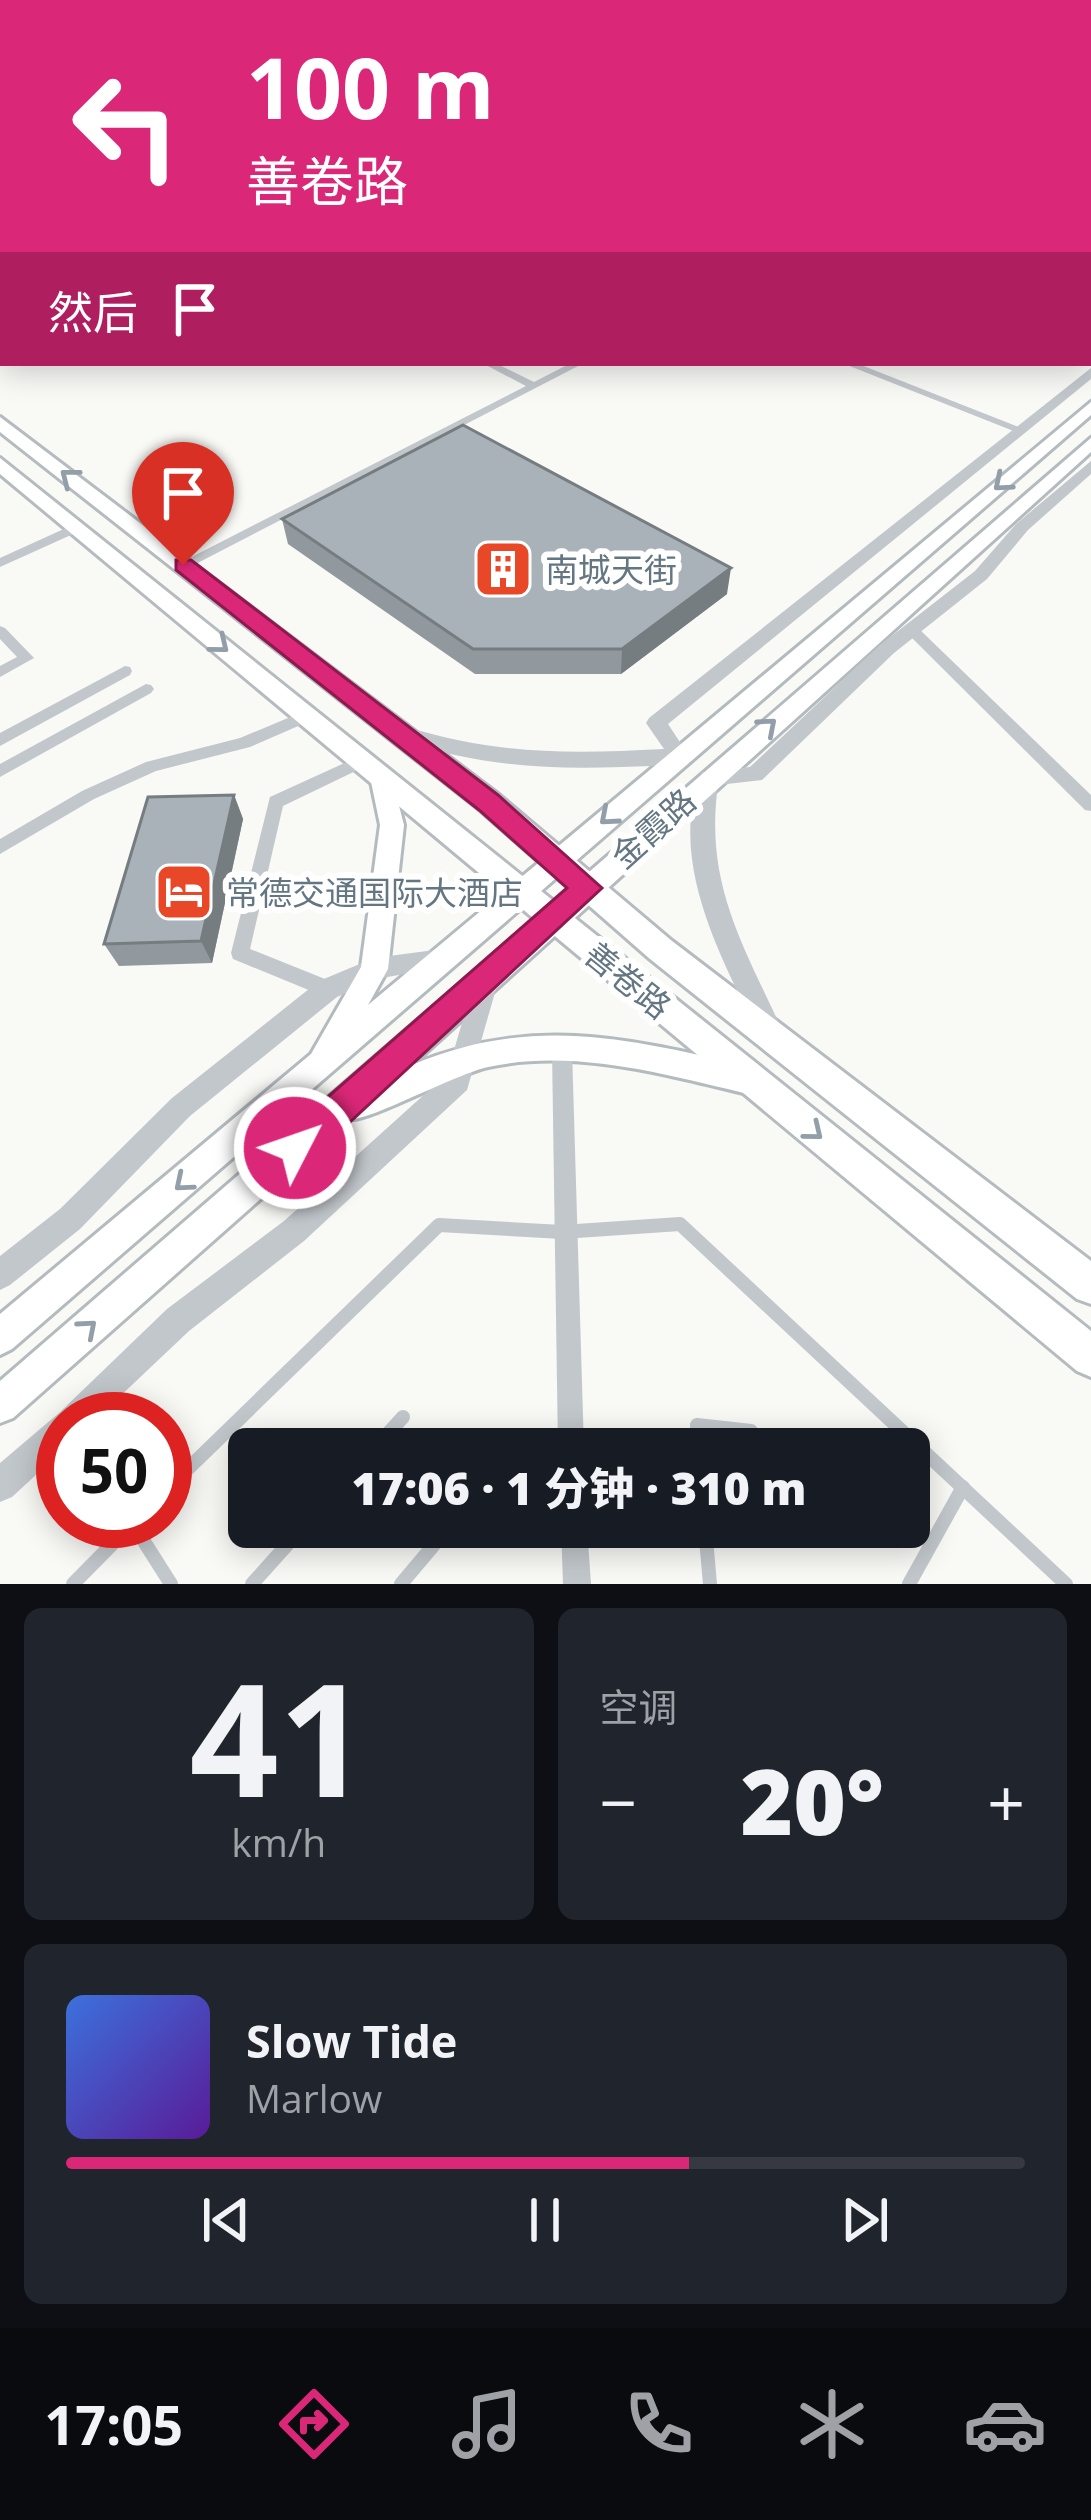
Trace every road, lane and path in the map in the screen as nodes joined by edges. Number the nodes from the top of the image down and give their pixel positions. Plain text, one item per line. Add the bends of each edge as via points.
1 (499, 366) edge
2 (573, 366) edge
3 (856, 366) edge
4 (1091, 372) edge
5 (535, 386) junction
6 (1091, 407) edge
7 (0, 423) edge
8 (1020, 430) junction
9 (1050, 442) junction
10 (1087, 457) edge
11 (0, 464) edge
12 (77, 527) junction
13 (0, 563) edge
14 (183, 565) junction
15 (788, 620) junction
16 (905, 622) junction
17 (0, 631) edge
18 (819, 637) junction
19 (125, 671) dead end
20 (0, 672) edge
21 (146, 688) dead end
22 (307, 716) junction
23 (392, 728) junction
24 (0, 740) edge
25 (679, 756) junction
26 (372, 769) junction
27 (0, 772) edge
28 (709, 778) junction
29 (1091, 805) edge
30 (0, 847) edge
31 (558, 860) junction
32 (587, 888) junction
33 (522, 891) junction
34 (553, 919) junction
35 (449, 958) junction
36 (374, 969) junction
37 (486, 982) junction
38 (328, 989) junction
39 (773, 1038) junction
40 (562, 1050) junction
41 (467, 1060) junction
42 (312, 1074) junction
43 (752, 1081) junction
44 (328, 1120) junction
45 (562, 1232) junction
46 (0, 1275) edge
47 (1091, 1286) edge
48 (0, 1337) edge
49 (1091, 1357) edge
50 (102, 1392) edge
51 (0, 1405) edge
52 (403, 1417) dead end
53 (393, 1428) edge
54 (570, 1428) edge
55 (697, 1428) edge
56 (724, 1428) edge
57 (36, 1452) edge
58 (192, 1465) edge
59 (0, 1485) edge
60 (963, 1487) junction
61 (108, 1548) edge
62 (149, 1548) edge
63 (284, 1548) edge
64 (431, 1548) edge
65 (575, 1548) edge
66 (707, 1548) edge
67 (1061, 1582) edge
68 (73, 1584) edge
69 (171, 1584) edge
70 (252, 1584) edge
71 (401, 1584) edge
72 (577, 1584) edge
73 (710, 1584) edge
74 (909, 1584) edge

1 - 5 street
2 - 5 street
3 - 8 street
4 - 8 street
5 - 14 street
6 - 9 main road, 金霞路
14 -> 7 main road
8 - 9 street
8 - 15 street via 856,556
9 -> 18 main road, 金霞路
10 - 16 main road, 金霞路
11 - 12 main road, 善卷路
12 - 13 street
12 -> 22 main road, 善卷路
14 - 23 main road
15 - 18 street
15 - 25 street via 656,723
28 -> 16 main road, 金霞路
16 - 29 street
17 - 20 street via 27,658
18 - 25 main road, 金霞路
19 - 24 street
21 - 27 street
22 - 26 main road, 善卷路
22 - 30 street via 244,743 152,766
23 - 25 street via 489,755
23 - 31 main road
25 -> 31 main road, 金霞路
26 - 33 main road, 善卷路
26 - 36 main road via 392,824
26 - 38 street via 276,802 240,953
28 - 32 main road, 金霞路
28 - 39 street via 698,851 707,890
31 - 32 main road, 善卷路
31 - 33 main road, 金霞路
32 - 34 main road, 金霞路
32 - 39 main road, 善卷路
33 - 34 main road, 善卷路
33 - 35 main road, 金霞路
34 - 37 main road, 金霞路
34 - 43 main road, 善卷路
35 - 36 street
35 - 42 main road, 金霞路
36 - 38 street
36 - 42 main road
37 - 41 street
37 - 44 main road, 金霞路
38 - 46 street via 181,1107 70,1219
39 - 47 main road, 善卷路
40 - 41 main road via 512,1049
40 - 43 main road via 629,1052
40 - 45 street
41 - 44 main road
41 - 50 street via 458,1081 326,1201
42 -> 48 main road, 金霞路
43 -> 49 main road, 善卷路
51 -> 44 main road, 金霞路
45 - 54 street
45 - 58 lane via 439,1225
45 - 60 lane via 680,1224
52 - 53 lane
55 - 56 lane
57 - 59 street
60 - 67 lane
60 - 74 lane
61 - 68 lane
62 - 69 lane
63 - 70 lane
64 - 71 lane
65 - 72 street
66 - 73 lane

